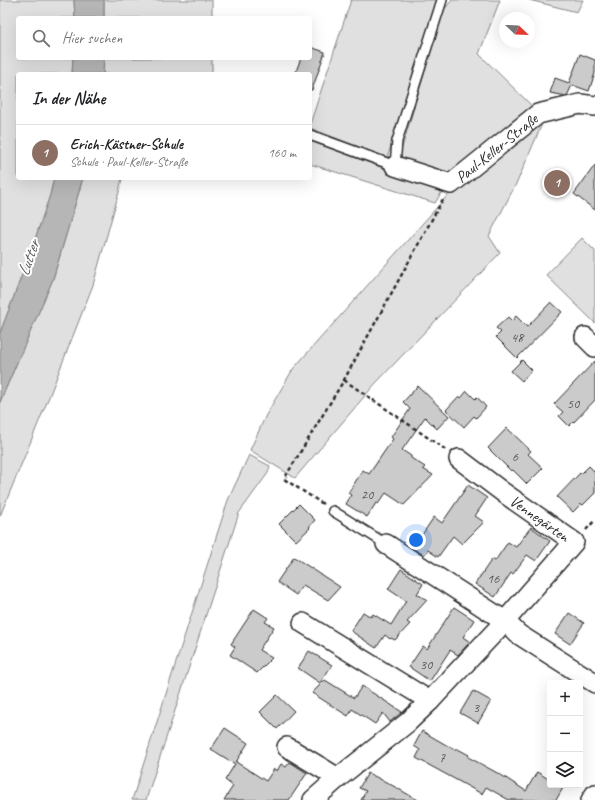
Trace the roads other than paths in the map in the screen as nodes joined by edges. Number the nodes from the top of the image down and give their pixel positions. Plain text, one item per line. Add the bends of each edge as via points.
1 (442, 0) edge
2 (595, 106) edge
3 (312, 136) edge
4 (395, 166) junction
5 (459, 459) road end
6 (333, 511) road end
7 (386, 544) joint
8 (504, 621) junction
9 (303, 623) dead end
10 (595, 683) edge
11 (430, 701) junction
12 (287, 746) dead end
13 (338, 778) junction
14 (595, 794) edge
15 (313, 800) edge
16 (591, 800) edge

1 - 4 lane via 397,141
2 - 4 street, Paul-Keller-Straße via 580,104 538,114 451,184
3 - 4 lane, Paul-Keller-Straße
5 - 8 street, Vennegärten via 574,542
6 - 7 lane
7 - 8 street
8 - 10 street via 518,634
8 - 11 street, Vennegärten
9 - 11 street
11 - 13 street, Vennegärten via 407,723
12 - 13 street
13 - 15 street, Vennegärten
14 - 16 street

